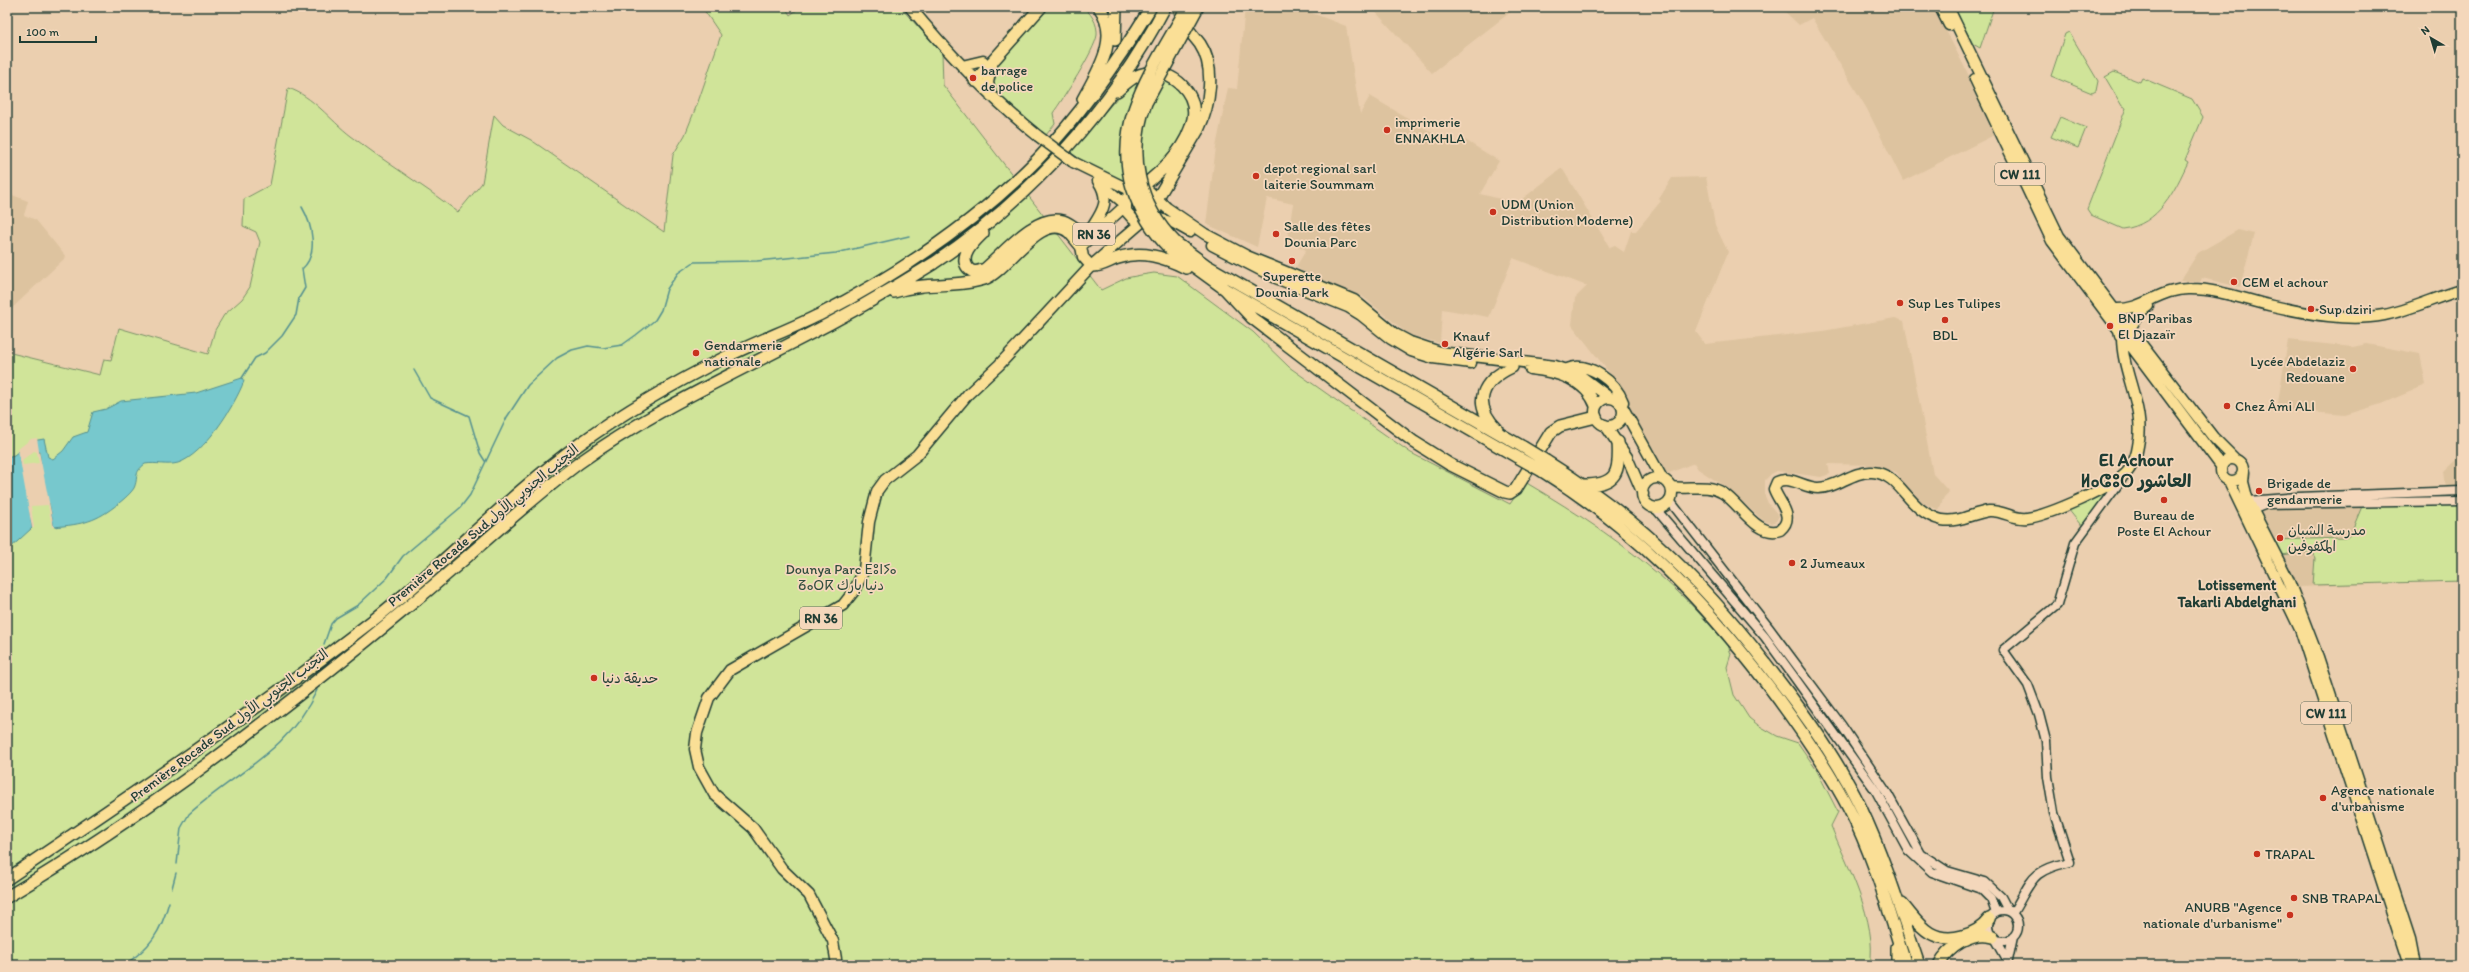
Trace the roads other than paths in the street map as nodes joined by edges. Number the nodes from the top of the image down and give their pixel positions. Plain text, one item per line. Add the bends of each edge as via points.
1 (910, 7) edge
2 (1032, 7) edge
3 (1041, 7) edge
4 (1099, 7) edge
5 (1116, 7) edge
6 (1151, 7) edge
7 (1166, 7) edge
8 (1180, 7) edge
9 (1187, 7) edge
10 (1198, 7) edge
11 (1940, 7) edge
12 (1948, 7) edge
13 (988, 61) junction
14 (962, 66) junction
15 (973, 78) junction
16 (1094, 79) junction
17 (991, 96) junction
18 (1071, 122) junction
19 (1087, 124) junction
20 (1084, 169) junction
21 (1098, 181) junction
22 (1136, 190) junction
23 (1019, 195) junction
24 (1158, 200) junction
25 (1125, 205) junction
26 (1148, 219) junction
27 (1083, 246) junction
28 (1173, 246) junction
29 (1091, 266) junction
30 (1202, 273) junction
31 (1073, 286) junction
32 (1225, 289) junction
33 (2462, 290) edge
34 (2462, 294) edge
35 (2114, 309) junction
36 (855, 310) junction
37 (2126, 331) junction
38 (1512, 367) junction
39 (1567, 369) junction
40 (1610, 398) junction
41 (1623, 405) junction
42 (1596, 412) junction
43 (1605, 425) junction
44 (1506, 438) junction
45 (1618, 442) junction
46 (1520, 452) junction
47 (2234, 458) junction
48 (1544, 466) junction
49 (2221, 466) junction
50 (2128, 472) junction
51 (2244, 472) junction
52 (2229, 481) junction
53 (1583, 485) junction
54 (1669, 491) junction
55 (2462, 491) edge
56 (1643, 494) junction
57 (2462, 501) edge
58 (2250, 505) junction
59 (1655, 508) junction
60 (7, 879) edge
61 (7, 897) edge
62 (1898, 899) junction
63 (2011, 913) junction
64 (1993, 916) junction
65 (1896, 931) junction
66 (1974, 934) junction
67 (2013, 937) junction
68 (1994, 938) junction
69 (1961, 939) junction
70 (2007, 962) edge
71 (837, 965) edge
72 (1897, 965) edge
73 (1906, 965) edge
74 (1919, 965) edge
75 (1939, 965) edge
76 (2410, 965) edge
77 (2415, 965) edge

1 - 14 main road, RN 36
2 - 13 highway
3 - 13 highway
4 - 16 highway via 1107,20 1108,45
5 - 16 highway via 1113,48
6 - 18 highway, Première Rocade Sud التجنب الجنوبي الأول via 1124,51
7 - 19 highway, Première Rocade Sud التجنب الجنوبي الأول via 1128,69
8 - 24 highway via 1184,23 1204,52 1209,88 1203,120
9 - 28 highway, bridge via 1137,99 1126,142 1129,176 1138,204 1150,226
10 - 28 highway, bridge via 1146,102 1136,145 1142,193
11 - 37 main road, CW 111 via 2052,241
12 - 35 main road via 2056,230
13 - 14 main road
13 - 15 highway
13 - 17 main road
14 - 15 main road, RN 36
15 - 17 main road, RN 36
16 - 18 highway
17 - 20 main road, RN 36, bridge via 1038,136
18 - 60 highway, Première Rocade Sud التجنب الجنوبي الأول via 1015,181 922,254 822,313 730,356 646,400 580,444 516,494 378,616 143,788
19 - 22 highway via 1114,94 1138,75 1147,73 1168,76 1186,89 1193,107 1189,132 1167,164
19 - 23 highway, Première Rocade Sud التجنب الجنوبي الأول
20 - 21 main road, RN 36
20 - 22 main road, RN 36
21 - 25 main road, RN 36
21 - 27 main road via 1104,191 1105,207
22 - 24 main road via 1150,190
22 - 25 main road
23 - 27 highway via 972,244 965,259 966,266 971,270 977,272 986,268 1035,225 1049,221 1062,221
23 - 36 highway, Première Rocade Sud التجنب الجنوبي الأول via 937,261
24 - 26 main road via 1156,212
24 - 39 main road via 1211,238 1247,256 1354,300 1395,334 1417,345 1440,352 1549,364
25 - 26 main road via 1133,219
25 - 27 main road, RN 36
26 - 29 main road, RN 36
26 - 38 main road via 1180,227 1259,270 1348,307 1411,351 1441,360
27 - 29 main road, RN 36
27 - 31 main road
27 - 36 highway via 1068,232 1058,228 1046,229 1035,235 987,278 907,288
28 - 30 highway
28 - 44 highway
29 - 30 highway via 1098,267 1124,257 1144,255 1165,258
29 - 31 main road, RN 36
30 - 32 highway
31 - 71 main road, RN 36 via 999,365 968,394 917,454 885,480 876,491 868,522 864,570 854,591 843,605 730,670 709,698 700,720 695,749 705,781 714,794 760,836 782,869 809,895 834,941
32 - 42 highway via 1252,318 1414,442 1449,464 1510,494 1516,489 1551,432
32 - 46 highway
33 - 35 main road via 2404,310 2370,317 2336,317 2303,312 2222,293 2193,289 2169,290 2137,307
34 - 37 main road via 2397,318 2369,324 2304,318 2215,298 2178,294 2146,307
35 - 37 main road
36 - 61 highway, Première Rocade Sud التجنب الجنوبي الأول via 675,403 608,443 550,485 410,606 244,736 138,812
37 - 47 main road via 2213,437
37 - 49 main road, CW 111 via 2148,366
37 - 50 main road via 2125,367 2141,422 2138,448
38 - 42 main road via 1549,372 1568,378 1586,390
38 - 44 highway via 1490,380 1482,401 1487,418
39 - 40 main road
39 - 41 main road via 1579,367 1596,372 1614,387
40 - 41 main road
40 - 42 main road via 1600,401
41 - 43 main road via 1620,421 1615,425
41 - 54 main road
42 - 43 main road
43 - 45 main road
44 - 46 highway
45 - 53 highway via 1619,463 1613,477 1604,484
45 - 56 main road via 1632,465
46 - 48 highway, bridge
47 - 49 main road
47 - 51 main road via 2242,463
48 - 53 highway
48 - 65 highway via 1651,553 1685,585 1732,638 1797,726 1840,792 1869,854
49 - 52 main road via 2222,475
50 - 54 main road via 2101,489 2033,517 2018,518 1994,511 1950,521 1922,512 1894,481 1874,472 1857,473 1824,487 1810,487 1781,480 1775,484 1774,489 1786,512 1787,520 1780,530 1771,532 1762,528 1717,490
50 - 63 street via 2075,542 2057,605 2003,649 2033,696 2043,728 2054,813 2070,862 2040,871
51 - 52 main road via 2239,479
51 - 58 main road via 2243,482
52 - 76 main road, CW 111 via 2300,629
53 - 62 highway via 1648,535 1678,562 1716,601 1751,643 1809,720 1844,777 1870,827
54 - 56 main road via 1657,479 1648,482
54 - 59 main road via 1664,506
54 - 63 street via 1842,726 1887,793 1921,854 1947,871 1985,882 2001,897
55 - 58 street via 2298,496
56 - 59 main road via 1646,503
57 - 58 street
58 - 77 main road via 2288,579 2318,657 2410,940
59 - 64 street via 1765,637 1797,680 1872,785 1908,850 1932,872 1981,889 1991,899
62 - 69 highway via 1930,933
62 - 74 highway
63 - 64 street
63 - 67 street via 2018,925
64 - 66 highway
64 - 68 street via 1988,928
65 - 72 highway
65 - 73 highway
66 - 68 highway
66 - 69 highway
67 - 68 street via 2002,941
67 - 70 street
68 - 70 street
69 - 75 highway via 1947,952

